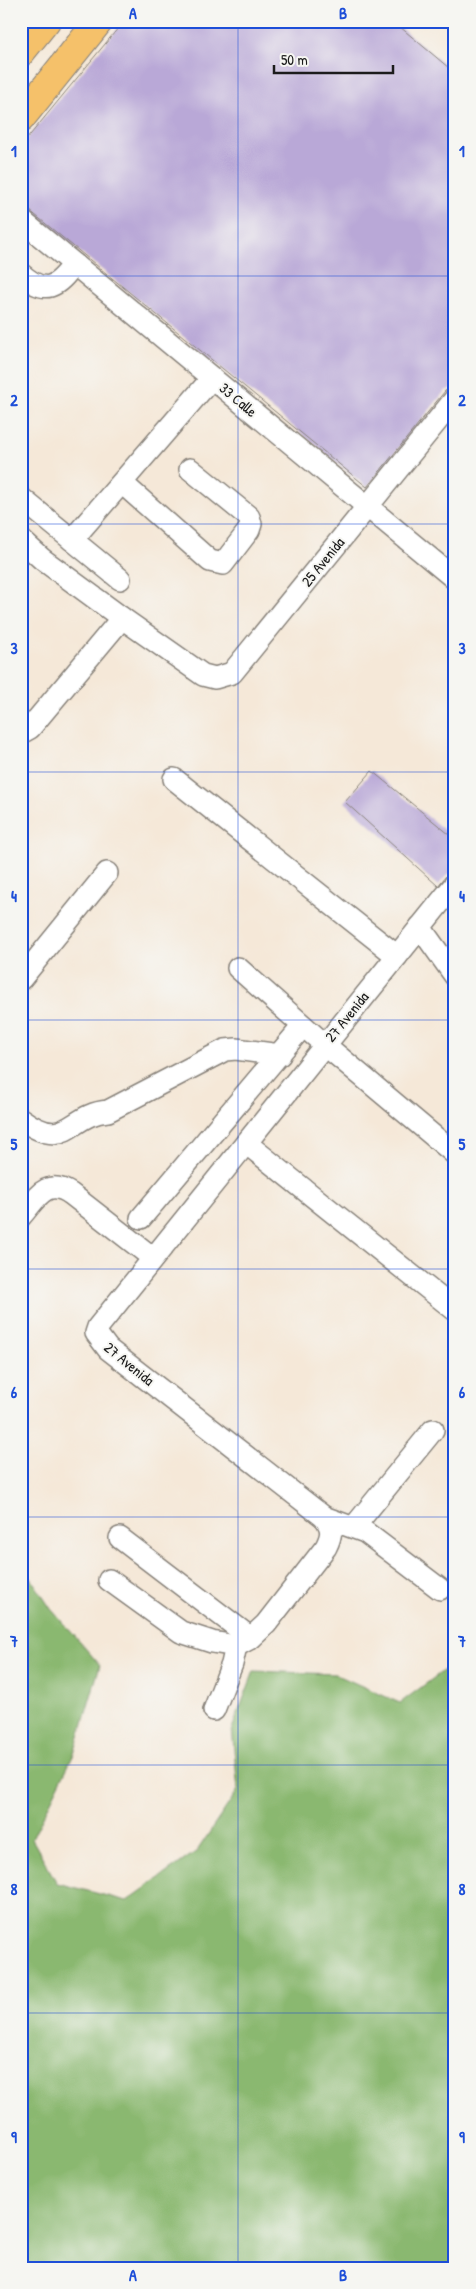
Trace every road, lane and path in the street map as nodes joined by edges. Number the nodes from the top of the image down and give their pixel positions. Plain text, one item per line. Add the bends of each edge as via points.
1 (46, 21) edge
2 (99, 21) edge
3 (21, 52) edge
4 (21, 118) edge
5 (25, 231) edge
6 (74, 264) junction
7 (21, 274) edge
8 (212, 378) junction
9 (455, 399) edge
10 (190, 469) dead end
11 (122, 483) junction
12 (21, 498) edge
13 (368, 507) junction
14 (21, 540) edge
15 (72, 540) junction
16 (120, 579) dead end
17 (455, 579) edge
18 (122, 618) junction
19 (21, 733) edge
20 (174, 779) dead end
21 (107, 872) dead end
22 (452, 894) edge
23 (420, 927) junction
24 (446, 949) edge
25 (397, 956) junction
26 (238, 968) dead end
27 (455, 976) edge
28 (21, 979) edge
29 (303, 1026) junction
30 (324, 1046) junction
31 (280, 1055) junction
32 (21, 1120) edge
33 (246, 1143) junction
34 (455, 1154) edge
35 (21, 1216) edge
36 (141, 1218) dead end
37 (153, 1258) junction
38 (455, 1310) edge
39 (433, 1430) dead end
40 (324, 1517) junction
41 (354, 1526) junction
42 (120, 1538) dead end
43 (110, 1580) dead end
44 (440, 1589) dead end
45 (243, 1642) junction
46 (214, 1710) dead end

1 - 3 main road
2 - 4 main road
5 - 6 street, 33 Calle
6 - 7 street via 60,282 47,287 36,286
6 - 8 street, 33 Calle
8 - 11 street
8 - 13 street, 33 Calle
9 - 13 street, 25 Avenida
10 - 11 street via 249,517 249,530 223,564 210,562
11 - 15 street
12 - 15 street
13 - 17 street, 33 Calle
13 - 18 street, 25 Avenida via 232,673 215,678 203,674
14 - 18 street, 25 Avenida
15 - 16 street
18 - 19 street via 30,728
20 - 25 street
21 - 28 street
22 - 23 street, 27 Avenida
23 - 24 street
23 - 25 street, 27 Avenida
24 - 27 street
25 - 30 street, 27 Avenida
26 - 29 street
29 - 30 street
29 - 31 street
30 - 33 street, 27 Avenida
30 - 34 street
31 - 32 street via 225,1050 59,1134 37,1131
31 - 36 street
33 - 37 street, 27 Avenida
33 - 38 street
35 - 37 street via 48,1188 57,1186
37 - 40 street, 27 Avenida via 98,1327 97,1338
39 - 41 street
40 - 41 street
40 - 45 street via 331,1526 331,1537 326,1547 288,1599
41 - 44 street
42 - 45 street
43 - 45 street via 181,1632 212,1642
45 - 46 street

